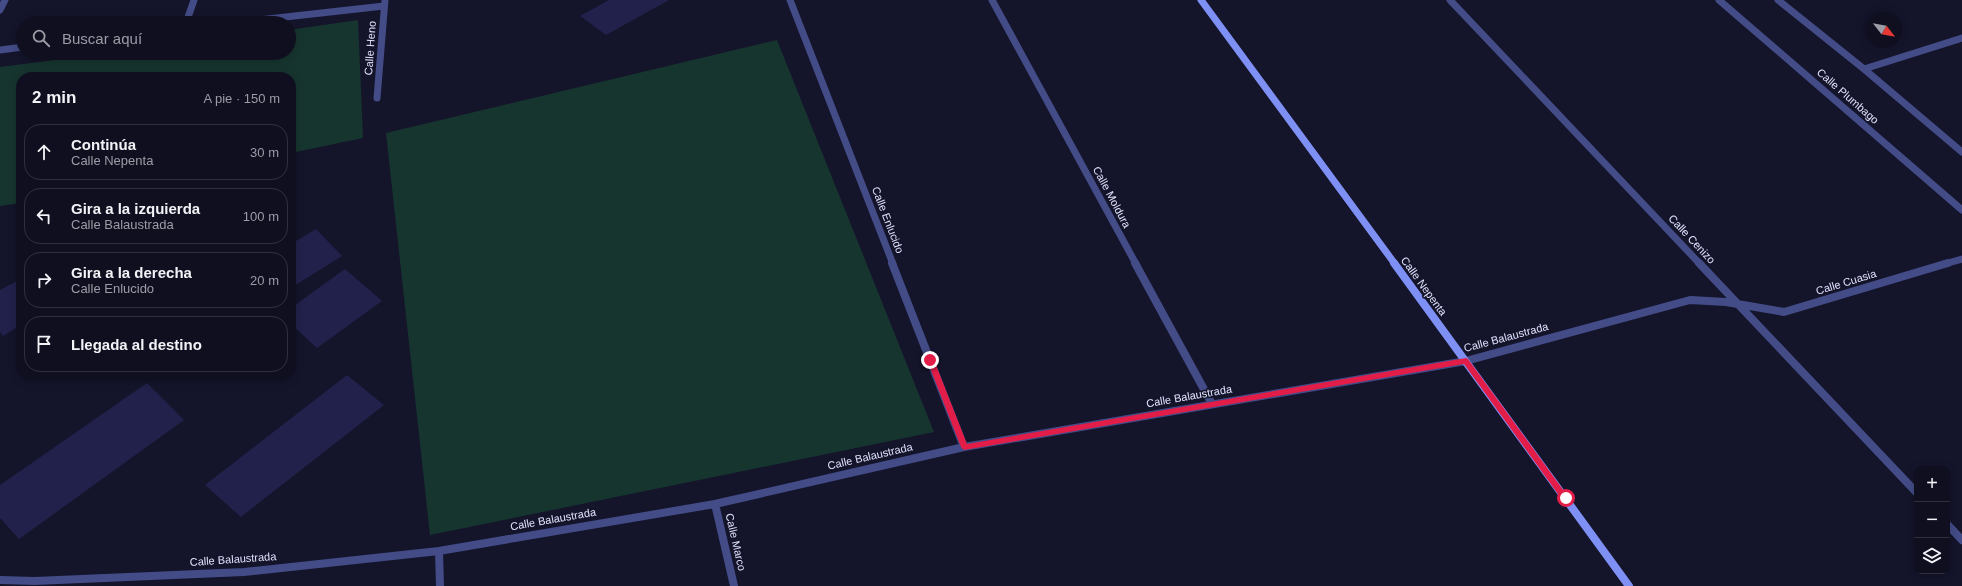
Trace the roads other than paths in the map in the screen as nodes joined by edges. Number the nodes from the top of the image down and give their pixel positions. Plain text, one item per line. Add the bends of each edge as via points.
1 (5, 0) edge
2 (194, 0) edge
3 (790, 0) edge
4 (992, 0) edge
5 (1200, 0) edge
6 (1450, 0) edge
7 (1719, 0) edge
8 (1778, 0) edge
9 (384, 3) edge
10 (0, 10) edge
11 (188, 16) edge
12 (285, 16) edge
13 (1962, 38) edge
14 (16, 48) edge
15 (0, 50) edge
16 (1864, 69) junction
17 (377, 98) dead end
18 (1962, 152) edge
19 (1962, 210) edge
20 (1962, 259) edge
21 (1736, 303) junction
22 (1466, 361) junction
23 (1212, 404) junction
24 (964, 447) junction
25 (1914, 490) edge
26 (715, 504) junction
27 (1950, 527) edge
28 (1962, 540) edge
29 (439, 551) junction
30 (0, 580) edge
31 (440, 586) edge
32 (734, 586) edge
33 (1629, 586) edge

1 - 10 street
2 - 11 street
3 - 24 street, Calle Enlucido
4 - 23 street, Calle Moldura
5 - 22 street, Calle Nepenta
6 - 21 street, Calle Cenizo
7 - 19 street, Calle Plumbago
8 - 16 street
9 - 12 street
9 - 17 street, Calle Heno
13 - 16 street
14 - 15 street
16 - 18 street
20 - 21 street, Calle Cuasia via 1784,312 1762,310
21 - 22 street, Calle Balaustrada via 1713,299 1690,300
21 - 25 street, Calle Cenizo
22 - 23 street, Calle Balaustrada
22 - 33 street, Calle Nepenta
23 - 24 street, Calle Balaustrada
24 - 26 street, Calle Balaustrada
26 - 29 street, Calle Balaustrada
26 - 32 street, Calle Marco
27 - 28 street
29 - 30 street, Calle Balaustrada via 244,572 35,581
29 - 31 street

